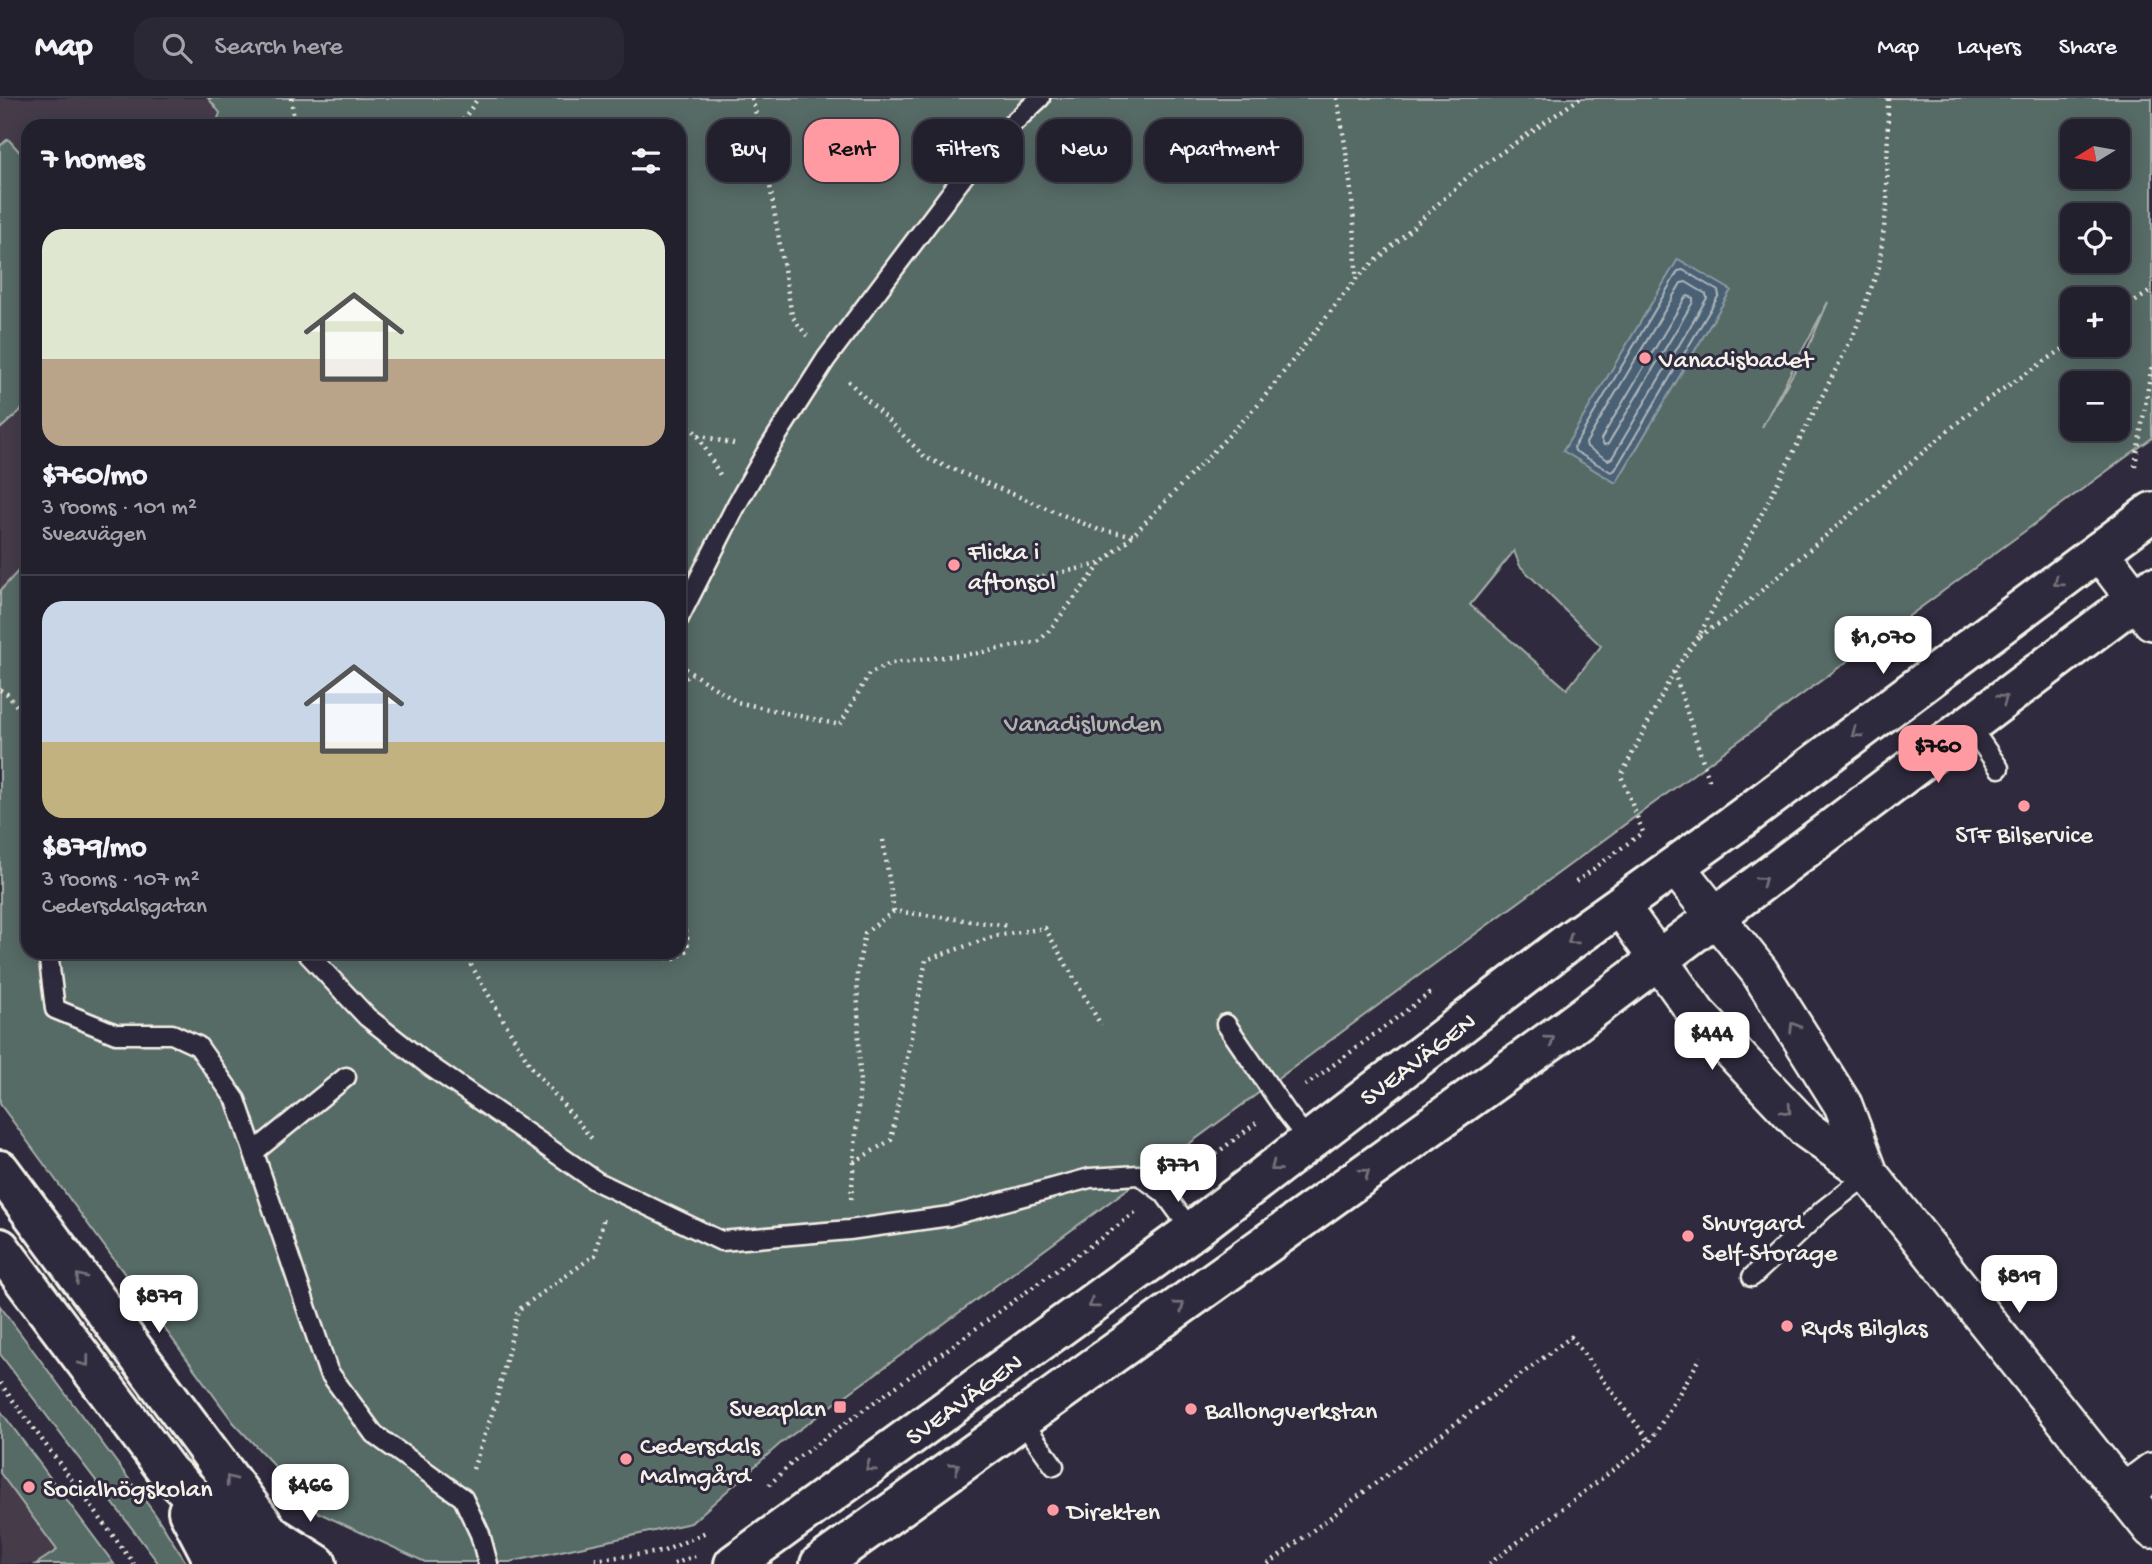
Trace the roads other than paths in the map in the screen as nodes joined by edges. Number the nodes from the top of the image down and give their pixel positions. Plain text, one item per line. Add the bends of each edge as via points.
1 (1040, 98) edge
2 (2152, 512) edge
3 (2099, 551) junction
4 (2146, 602) edge
5 (686, 604) edge
6 (1969, 725) junction
7 (1999, 768) dead end
8 (1675, 866) junction
9 (1620, 906) junction
10 (1716, 916) junction
11 (49, 959) edge
12 (313, 959) edge
13 (1659, 959) junction
14 (1226, 1024) dead end
15 (346, 1077) dead end
16 (1309, 1141) junction
17 (254, 1152) junction
18 (0, 1170) edge
19 (1869, 1174) junction
20 (1192, 1231) junction
21 (0, 1248) edge
22 (1752, 1277) dead end
23 (1021, 1419) junction
24 (1054, 1466) dead end
25 (168, 1472) junction
26 (2138, 1483) edge
27 (2152, 1529) edge
28 (276, 1549) edge
29 (212, 1564) edge
30 (244, 1564) edge
31 (317, 1564) edge
32 (488, 1564) edge
33 (734, 1564) edge
34 (820, 1564) edge

1 - 5 lane via 981,153 826,359 766,453
2 - 3 main road, SVEAVÄGEN
3 - 4 street, SVEAVÄGEN
3 -> 8 main road, SVEAVÄGEN
6 -> 4 main road, SVEAVÄGEN
6 - 7 lane
10 -> 6 main road, SVEAVÄGEN
8 - 9 main road, SVEAVÄGEN
8 - 10 street
9 - 13 street
9 -> 16 main road, SVEAVÄGEN
10 - 13 main road, SVEAVÄGEN
19 -> 10 street via 1843,1105 1759,971
11 - 17 lane via 55,1009 116,1034 172,1034 198,1046 236,1100
12 - 20 lane via 367,1017 427,1064 596,1181 721,1241 950,1216 1090,1178 1139,1175 1164,1193
13 -> 19 street via 1697,1014 1807,1130
23 -> 13 main road, SVEAVÄGEN
14 - 16 lane
15 - 17 lane
16 -> 20 main road, SVEAVÄGEN
17 - 32 lane via 328,1371 374,1434 463,1498
28 -> 18 main road
19 - 22 lane
19 - 26 street
20 -> 33 main road, SVEAVÄGEN
21 -> 25 main road
23 - 24 lane
34 -> 23 main road, SVEAVÄGEN
25 - 29 main road
25 - 30 main road via 224,1526
26 - 27 street
28 - 31 main road

